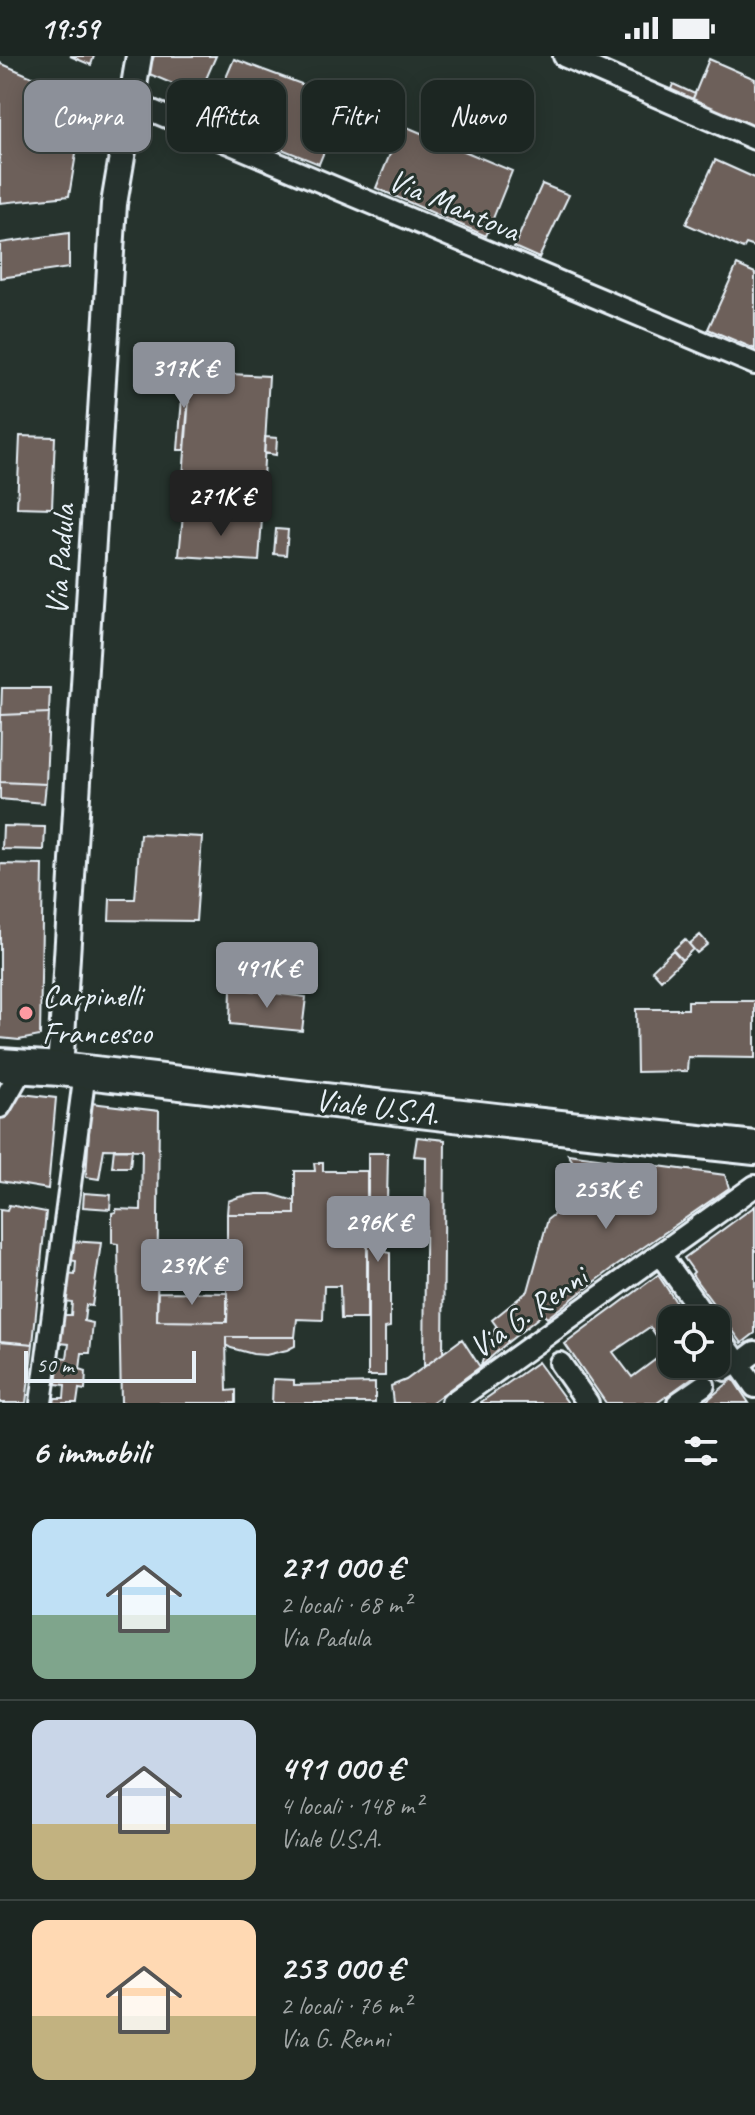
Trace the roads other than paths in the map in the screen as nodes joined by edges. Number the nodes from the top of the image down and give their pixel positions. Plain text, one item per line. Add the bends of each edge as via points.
1 (139, 56) edge
2 (564, 56) edge
3 (135, 80) edge
4 (151, 110) edge
5 (755, 139) edge
6 (123, 152) edge
7 (755, 364) edge
8 (11, 1066) edge
9 (72, 1071) junction
10 (0, 1107) edge
11 (750, 1141) edge
12 (755, 1186) edge
13 (660, 1254) junction
14 (697, 1306) edge
15 (560, 1363) dead end
16 (740, 1363) edge
17 (704, 1385) dead end
18 (755, 1387) edge
19 (41, 1403) edge
20 (452, 1403) edge
21 (588, 1403) edge
22 (678, 1403) edge

1 - 3 street, Via Padula
2 - 5 street
4 - 7 street, Via Mantova
6 - 9 street, Via Padula via 114,204
8 - 9 main road, Viale U.S.A.
8 - 10 street
9 - 11 main road, Viale U.S.A. via 496,1120
9 - 19 street
12 - 13 street, Via G. Renni
13 - 14 street
13 - 20 street, Via G. Renni
15 - 21 street
16 - 18 street
17 - 22 street

